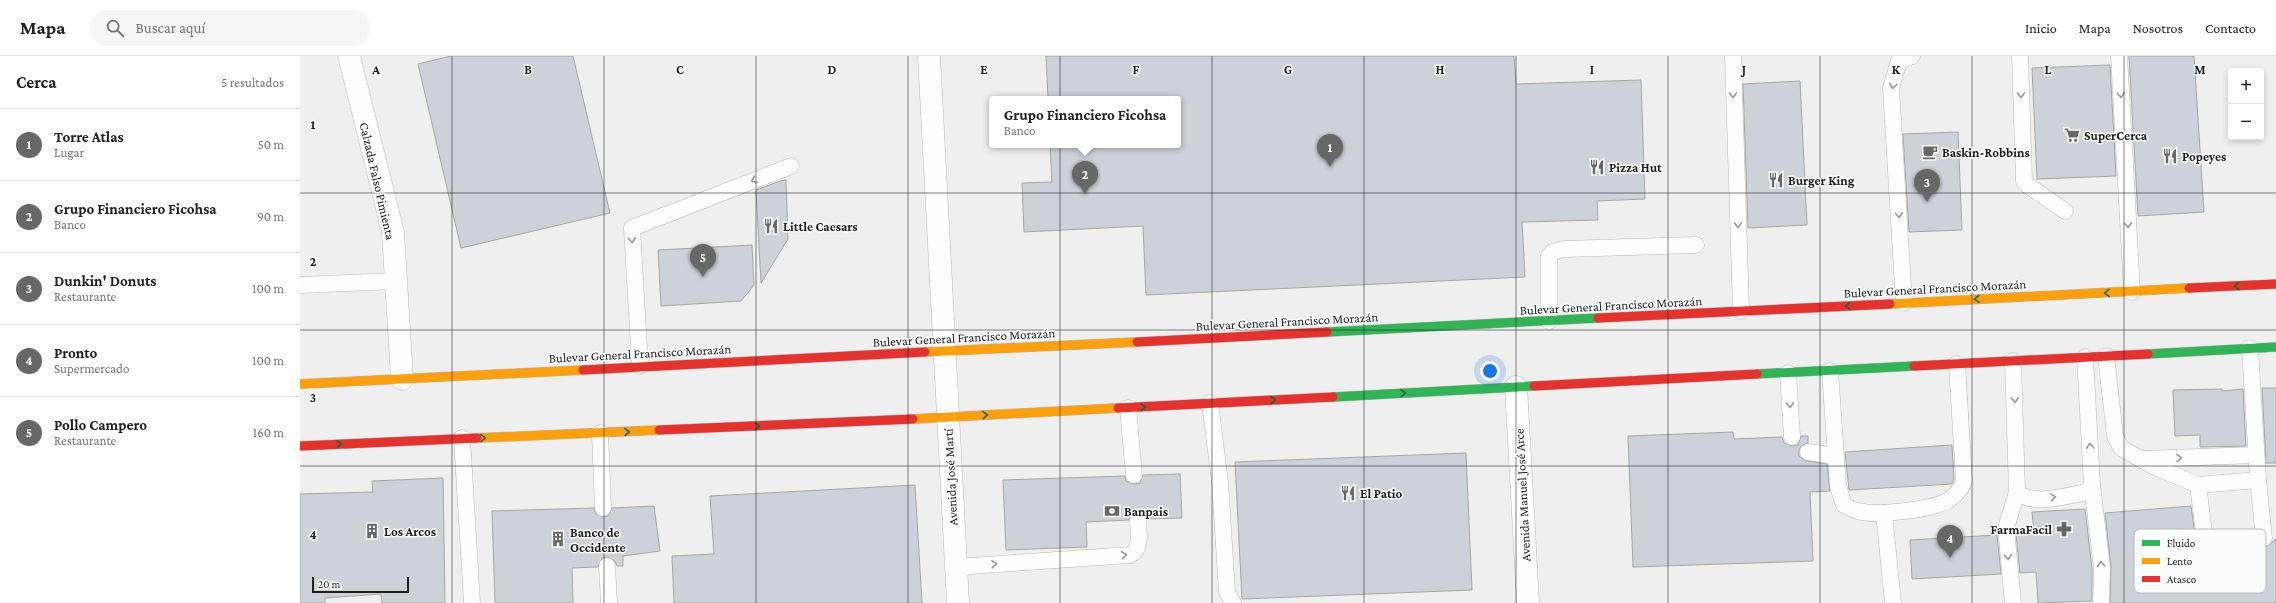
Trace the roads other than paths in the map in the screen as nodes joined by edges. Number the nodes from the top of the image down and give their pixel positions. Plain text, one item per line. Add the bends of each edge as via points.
1 (349, 56) edge
2 (929, 56) edge
3 (1733, 56) edge
4 (1912, 56) edge
5 (2020, 56) edge
6 (2119, 56) edge
7 (791, 166) dead end
8 (2065, 211) dead end
9 (1696, 245) dead end
10 (396, 281) junction
11 (2276, 284) edge
12 (300, 285) edge
13 (2132, 292) junction
14 (1904, 303) junction
15 (1741, 311) junction
16 (1549, 320) junction
17 (2276, 347) edge
18 (2250, 348) junction
19 (944, 351) junction
20 (2106, 356) junction
21 (2085, 357) junction
22 (2013, 361) junction
23 (1957, 364) junction
24 (640, 366) junction
25 (1830, 371) junction
26 (1788, 372) junction
27 (402, 378) junction
28 (300, 384) edge
29 (1516, 387) junction
30 (1210, 403) junction
31 (1128, 408) junction
32 (946, 417) junction
33 (600, 433) junction
34 (1792, 437) dead end
35 (462, 438) junction
36 (300, 446) edge
37 (1808, 452) dead end
38 (2256, 455) junction
39 (1835, 456) junction
40 (2140, 459) junction
41 (1134, 475) dead end
42 (2258, 480) junction
43 (2092, 485) junction
44 (2198, 485) junction
45 (2017, 492) junction
46 (603, 508) dead end
47 (1884, 513) junction
48 (1138, 520) dead end
49 (2204, 529) edge
50 (2263, 529) edge
51 (607, 566) dead end
52 (955, 567) junction
53 (472, 603) edge
54 (609, 603) edge
55 (958, 603) edge
56 (1234, 603) edge
57 (1528, 603) edge
58 (1893, 603) edge
59 (2013, 603) edge
60 (2101, 603) edge

1 - 10 street, Calzada Falso Pimienta via 393,232
2 - 19 street, Avenida José Martí
3 -> 15 lane
4 -> 14 lane via 1899,62 1891,88
5 -> 8 lane via 2024,181
6 -> 13 lane
7 -> 24 lane via 632,228
9 - 16 lane via 1564,249 1553,252 1549,256
10 - 12 lane
10 - 27 street, Calzada Falso Pimienta
11 -> 13 main road, Bulevar General Francisco Morazán
13 -> 14 main road, Bulevar General Francisco Morazán
14 -> 15 main road, Bulevar General Francisco Morazán
15 - 16 main road, Bulevar General Francisco Morazán
16 - 19 main road, Bulevar General Francisco Morazán
17 - 18 main road
18 - 20 main road
18 - 38 lane
19 - 24 main road, Bulevar General Francisco Morazán
19 - 32 street, Avenida José Martí
20 - 21 main road
20 - 40 lane via 2115,436 2120,448
21 - 22 main road
43 -> 21 lane
22 - 23 main road
22 -> 45 lane
23 - 25 main road
23 - 47 lane via 1964,481 1949,500 1939,504
24 - 27 main road, Bulevar General Francisco Morazán
25 - 26 main road
25 - 39 lane
26 - 29 main road
26 -> 34 lane
27 - 28 main road, Bulevar General Francisco Morazán
30 -> 29 main road
29 - 57 street, Avenida Manuel José Arce
31 -> 30 main road
30 - 56 lane via 1220,482 1227,592
32 -> 31 main road
31 - 41 lane
33 -> 32 main road
32 - 52 street, Avenida José Martí
35 -> 33 main road
33 - 46 lane
36 -> 35 main road
35 - 53 lane
37 - 39 lane
40 -> 38 lane
38 - 42 lane
39 - 47 lane via 1838,486 1844,505 1858,511
40 - 44 lane
42 - 44 lane
42 - 50 lane
45 -> 43 lane via 2028,499 2045,498 2088,492
60 -> 43 lane via 2102,568
44 - 49 lane
45 -> 59 lane via 2006,528
47 - 58 lane
52 -> 48 lane via 1130,555 1138,548
51 - 54 lane
52 - 55 street, Avenida José Martí

